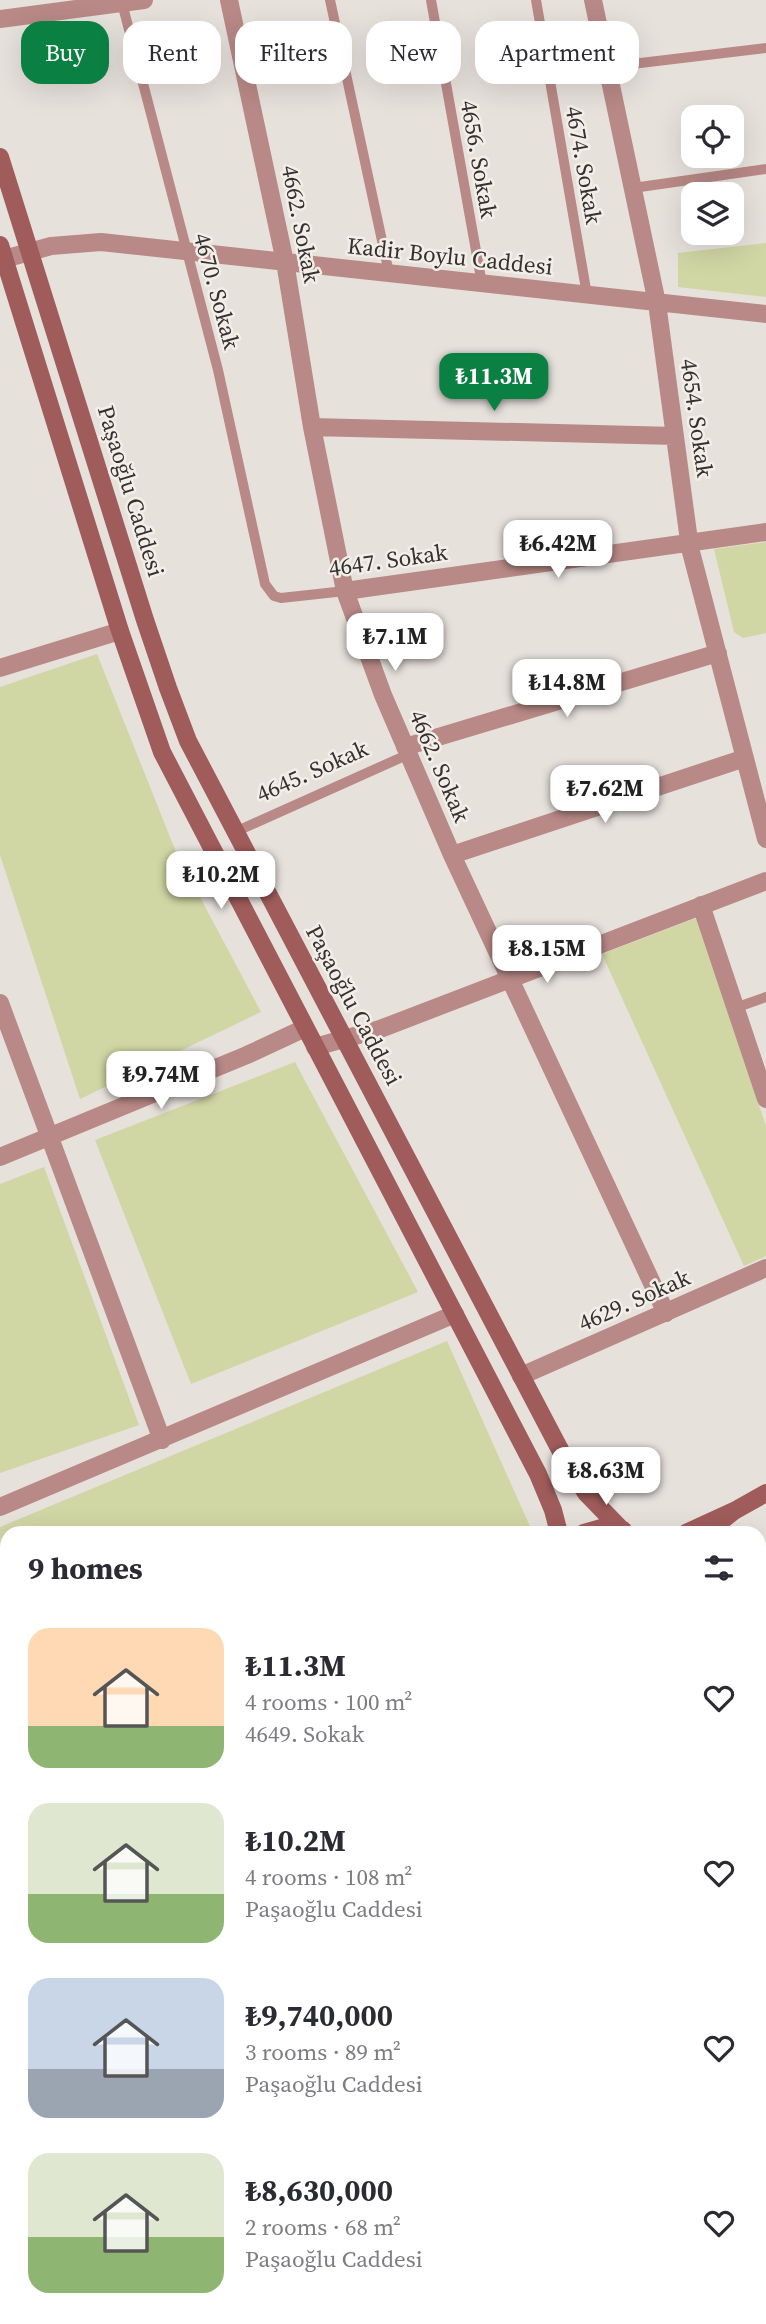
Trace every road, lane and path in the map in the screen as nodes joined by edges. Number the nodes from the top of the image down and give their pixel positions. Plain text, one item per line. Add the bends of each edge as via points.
1 (144, 0) edge
2 (229, 0) edge
3 (330, 0) edge
4 (431, 0) edge
5 (536, 0) edge
6 (593, 0) edge
7 (122, 3) junction
8 (0, 19) edge
9 (597, 21) edge
10 (766, 48) edge
11 (639, 63) edge
12 (611, 84) edge
13 (0, 157) edge
14 (766, 169) edge
15 (633, 188) junction
16 (30, 251) junction
17 (2, 252) edge
18 (187, 252) junction
19 (285, 262) junction
20 (389, 274) junction
21 (482, 284) junction
22 (587, 295) junction
23 (657, 303) junction
24 (766, 314) edge
25 (312, 427) junction
26 (675, 436) junction
27 (766, 532) edge
28 (690, 542) junction
29 (268, 590) joint
30 (345, 591) junction
31 (120, 631) junction
32 (718, 653) junction
33 (0, 668) edge
34 (407, 751) junction
35 (745, 758) junction
36 (235, 832) junction
37 (766, 839) edge
38 (452, 855) junction
39 (766, 880) edge
40 (701, 905) junction
41 (509, 979) junction
42 (766, 997) edge
43 (0, 1003) edge
44 (735, 1008) junction
45 (305, 1028) junction
46 (344, 1039) junction
47 (315, 1046) junction
48 (766, 1099) edge
49 (50, 1137) junction
50 (0, 1157) edge
51 (766, 1268) edge
52 (666, 1312) junction
53 (455, 1314) junction
54 (521, 1376) junction
55 (162, 1440) junction
56 (766, 1493) edge
57 (0, 1507) edge
58 (734, 1511) junction
59 (557, 1526) edge
60 (619, 1526) edge
61 (701, 1526) edge
62 (715, 1526) edge

1 - 7 street
2 - 19 street, 4662. Sokak
3 - 20 lane
4 - 21 lane, 4656. Sokak
5 - 22 lane, 4674. Sokak
6 - 9 street, 4654. Sokak
7 - 8 street
7 - 18 lane, 4670. Sokak
10 - 11 lane
12 - 15 street, 4654. Sokak
13 - 16 street, Paşaoğlu Caddesi
14 - 15 lane
15 - 23 street, 4654. Sokak
16 - 17 street, Kadir Boylu Caddesi
16 - 18 street, Kadir Boylu Caddesi via 101,242
16 - 36 street, Paşaoğlu Caddesi via 168,688 188,741
17 - 31 street
18 - 19 street, Kadir Boylu Caddesi
18 - 29 lane, 4670. Sokak
19 - 20 street, Kadir Boylu Caddesi
19 - 25 street, 4662. Sokak
20 - 21 street, Kadir Boylu Caddesi
21 - 22 street, Kadir Boylu Caddesi
22 - 23 street, Kadir Boylu Caddesi
23 - 24 street, Kadir Boylu Caddesi
23 - 26 street, 4654. Sokak
25 - 26 street
25 - 30 street, 4662. Sokak
26 - 28 street, 4654. Sokak
27 - 28 street, 4647. Sokak
28 - 30 street, 4647. Sokak
28 - 32 street, 4654. Sokak
29 - 30 lane, 4647. Sokak via 281,598
30 - 34 street, 4662. Sokak
31 - 33 street
31 - 45 street via 162,752
32 - 34 street, 4645. Sokak
32 - 35 street, 4654. Sokak
34 - 36 lane, 4645. Sokak
34 - 38 street, 4662. Sokak
35 - 37 street, 4654. Sokak
35 - 38 street
36 - 46 street, Paşaoğlu Caddesi
38 - 41 street, 4662. Sokak
39 - 40 street
40 - 41 street
40 - 44 street
41 - 46 street
41 - 52 street, 4662. Sokak
42 - 44 lane
43 - 49 street
44 - 48 street
45 - 47 street
45 - 49 street
46 - 47 street
46 - 54 street, Paşaoğlu Caddesi
47 - 53 street
49 - 50 street
49 - 55 street
51 - 52 street, 4629. Sokak
52 - 54 street, 4629. Sokak
53 - 55 street
53 - 59 street via 538,1474
54 - 60 street, Paşaoğlu Caddesi via 578,1481
55 - 57 street
56 - 58 street
58 - 61 street
58 - 62 street

